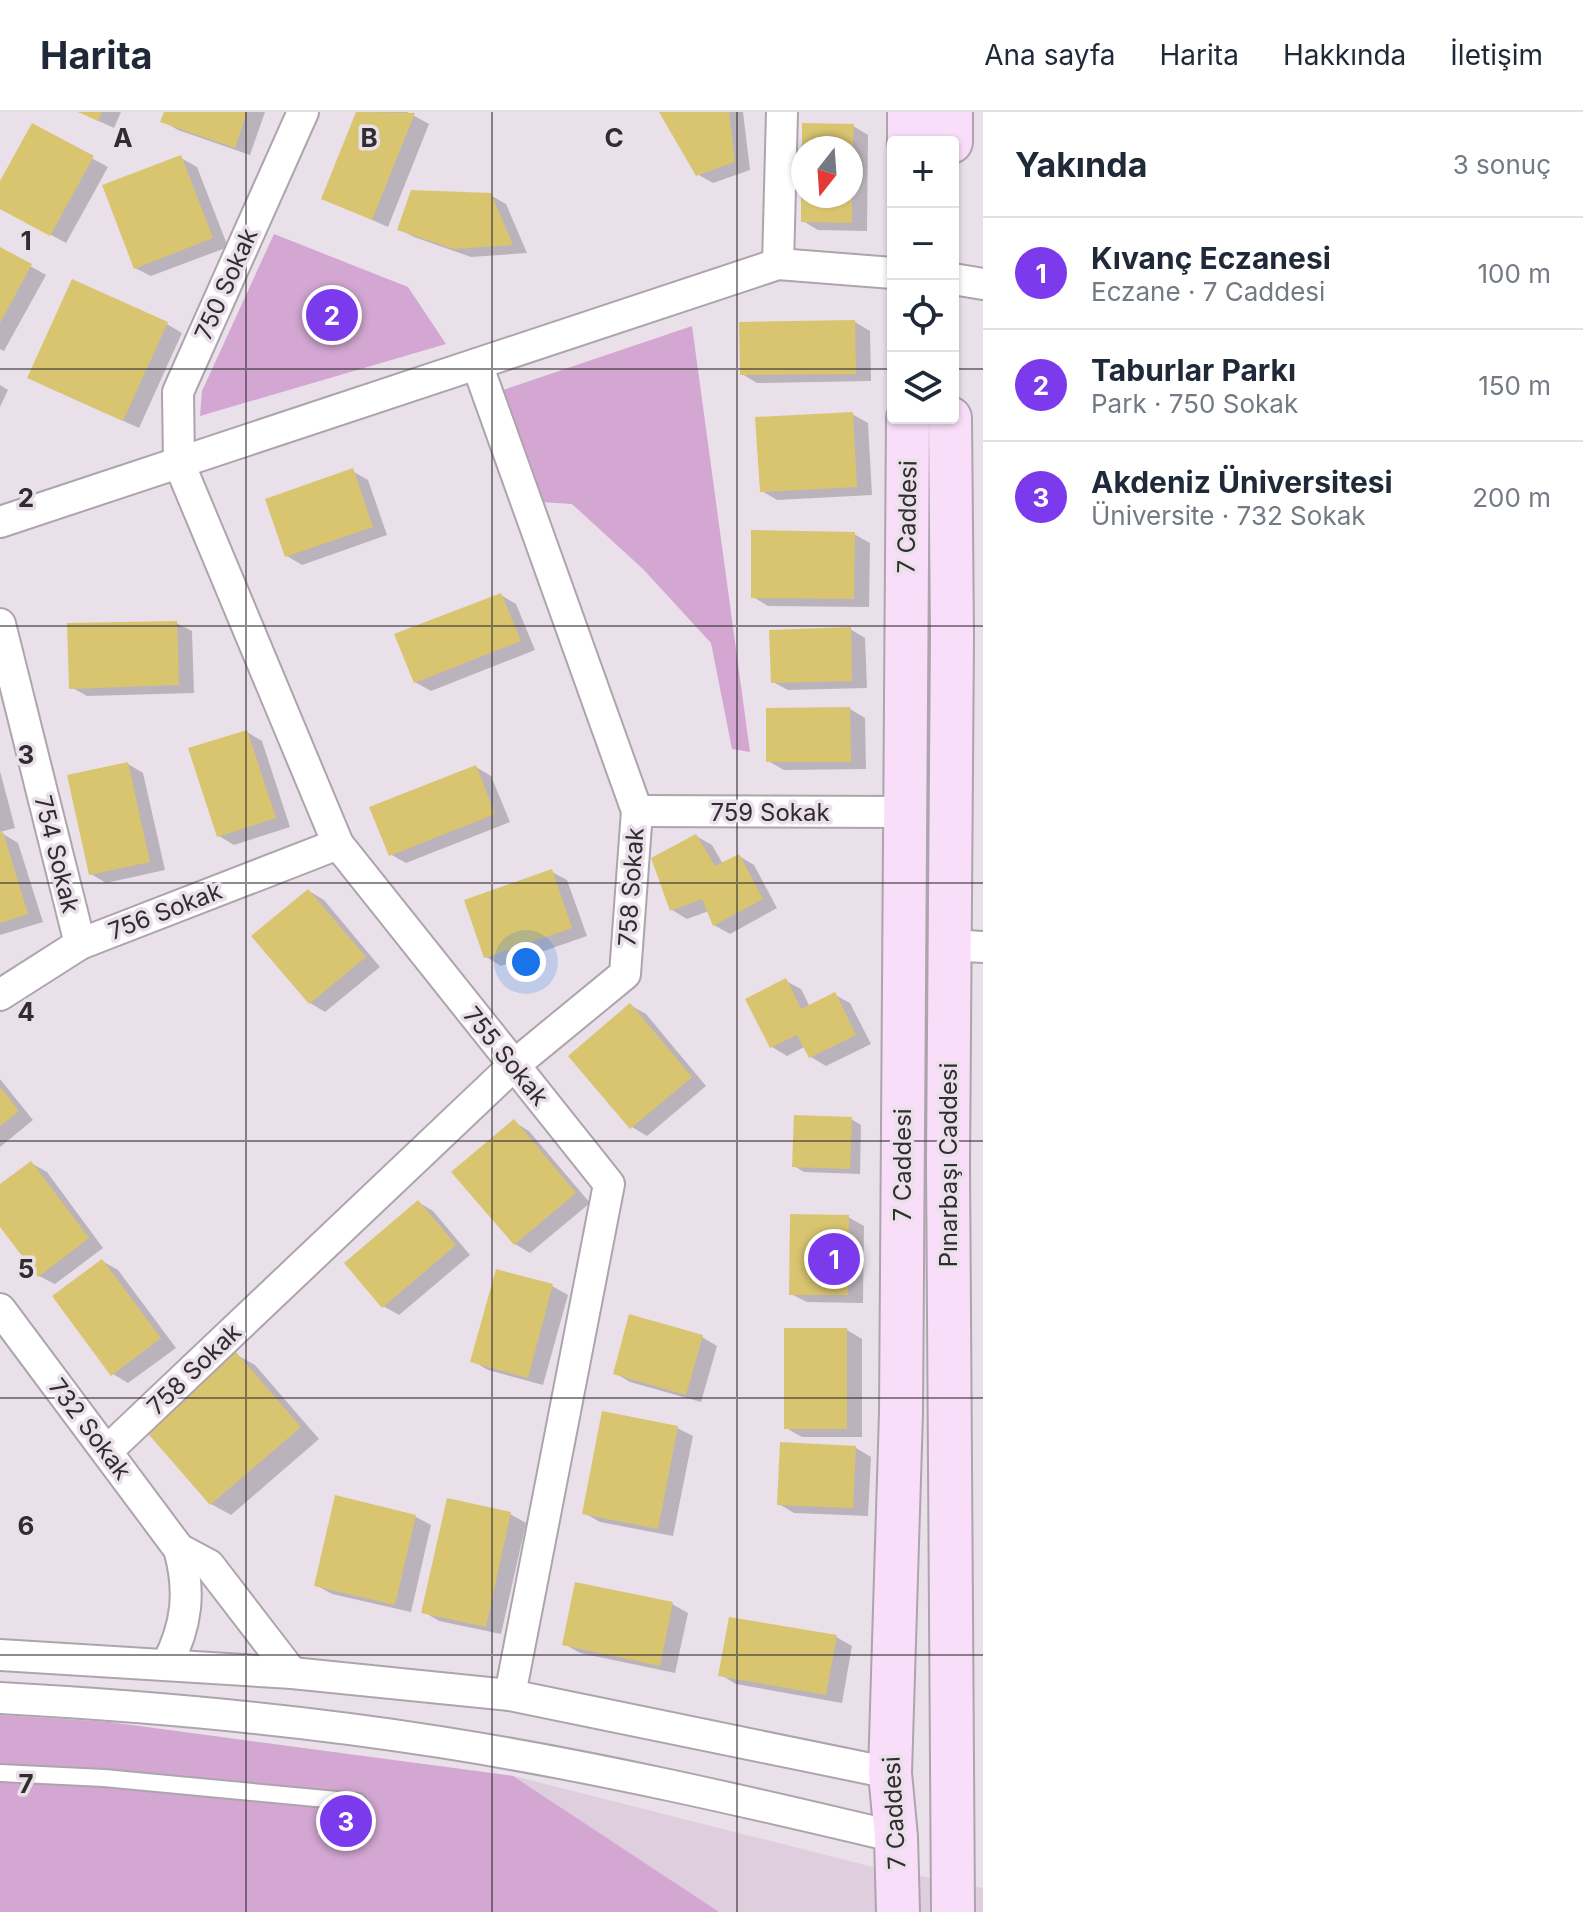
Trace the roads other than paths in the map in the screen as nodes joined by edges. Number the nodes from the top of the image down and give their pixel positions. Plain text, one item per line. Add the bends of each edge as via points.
1 (303, 112) edge
2 (782, 112) edge
3 (909, 112) edge
4 (951, 112) edge
5 (909, 136) edge
6 (951, 136) edge
7 (778, 264) junction
8 (887, 273) edge
9 (959, 280) edge
10 (983, 284) edge
11 (477, 364) junction
12 (908, 424) edge
13 (950, 424) edge
14 (179, 463) junction
15 (0, 522) edge
16 (0, 624) edge
17 (637, 811) junction
18 (903, 812) junction
19 (338, 844) junction
20 (80, 944) junction
21 (966, 946) edge
22 (0, 995) edge
23 (513, 1066) junction
24 (0, 1309) edge
25 (107, 1451) junction
26 (179, 1549) junction
27 (0, 1655) edge
28 (167, 1664) junction
29 (292, 1673) junction
30 (510, 1695) junction
31 (0, 1698) edge
32 (0, 1773) edge
33 (890, 1773) junction
34 (966, 1791) edge
35 (358, 1802) dead end
36 (896, 1837) junction
37 (967, 1852) edge
38 (898, 1912) edge
39 (953, 1912) edge

1 - 14 street, 750 Sokak via 178,392
2 - 7 street
3 - 5 street
4 - 6 street
7 - 8 street
7 - 11 street
9 - 10 street
11 - 14 street
11 - 17 street, 758 Sokak
12 - 18 street, 7 Caddesi
13 - 21 street, Pınarbaşı Caddesi via 952,635
14 - 15 street
14 - 19 street, 755 Sokak
16 - 20 street, 754 Sokak
17 - 18 street, 759 Sokak
17 - 23 street, 758 Sokak via 625,974
18 - 33 street, 7 Caddesi via 901,1413
19 - 20 street, 756 Sokak
19 - 23 street, 755 Sokak
20 - 22 street, 756 Sokak
21 - 34 street, Pınarbaşı Caddesi
23 - 25 street, 758 Sokak
23 - 30 street, 755 Sokak via 609,1184
24 - 25 street, 732 Sokak
25 - 26 street, 732 Sokak
26 - 28 street, 732 Sokak via 186,1609
26 - 29 street, 732 Sokak via 209,1565
27 - 28 street
28 - 29 street
29 - 30 street
30 - 33 street
31 - 36 street via 212,1714 440,1742
32 - 35 lane
33 - 34 street
33 - 36 street, 7 Caddesi
34 - 37 street, Pınarbaşı Caddesi
36 - 37 street
36 - 38 street, 7 Caddesi
37 - 39 street, Pınarbaşı Caddesi

